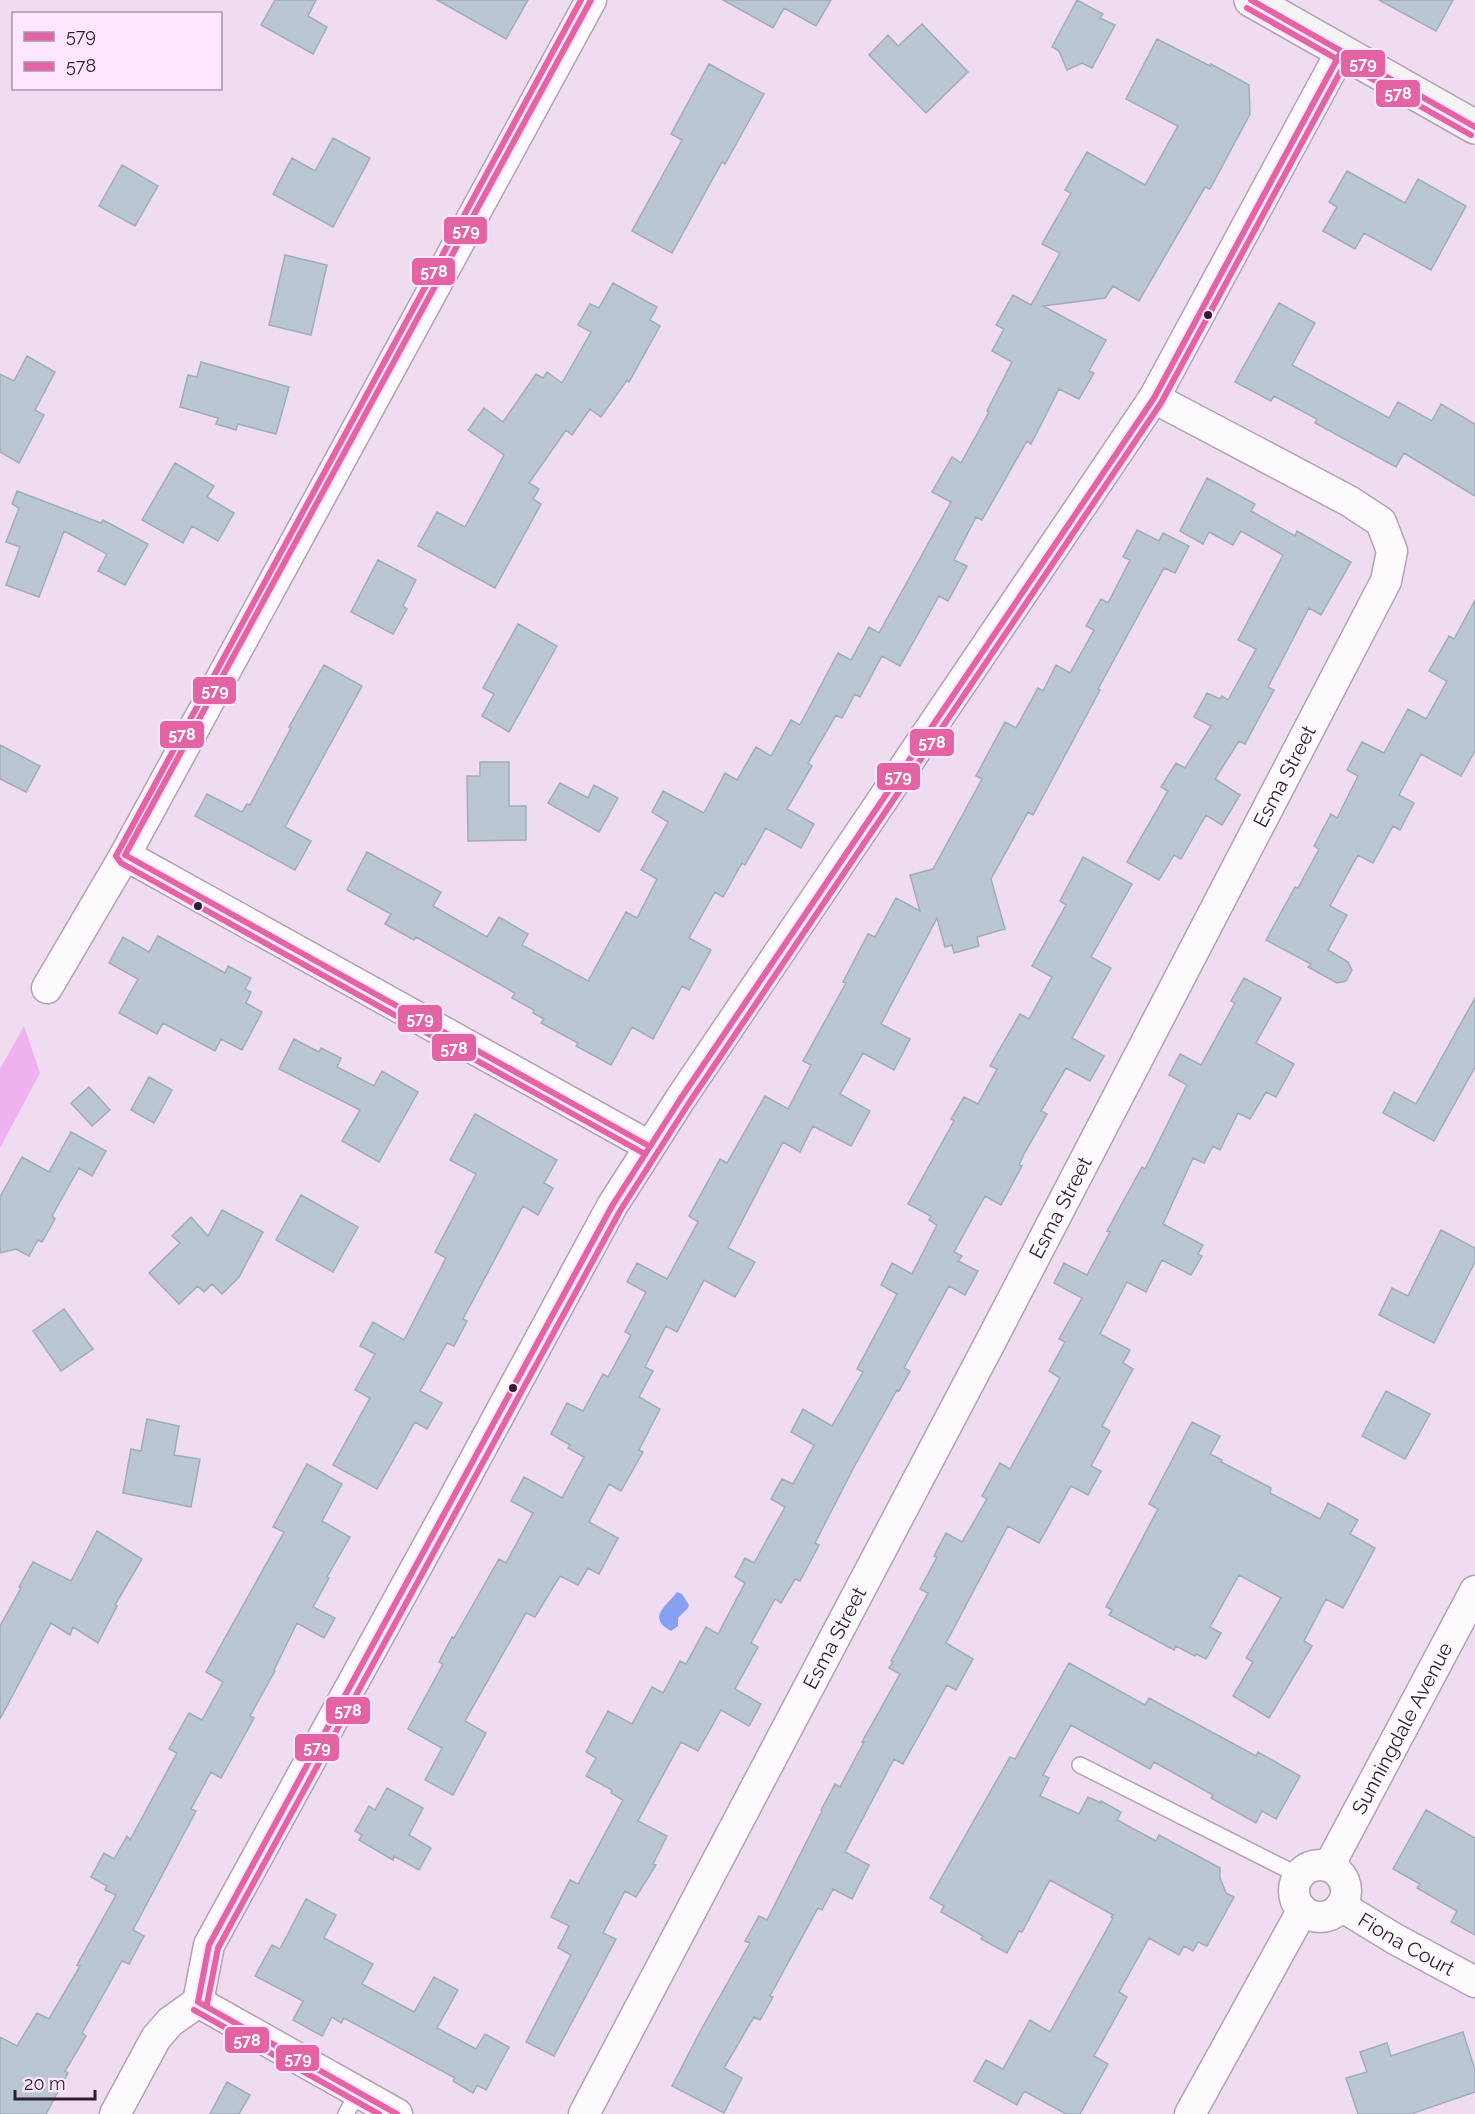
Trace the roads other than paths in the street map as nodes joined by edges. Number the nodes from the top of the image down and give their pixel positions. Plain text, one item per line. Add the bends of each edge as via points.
1 (591, 0) edge
2 (1251, 0) edge
3 (1341, 52) junction
4 (1475, 127) edge
5 (1154, 399) junction
6 (125, 855) junction
7 (47, 988) dead end
8 (649, 1146) junction
9 (1475, 1591) edge
10 (1080, 1765) dead end
11 (1329, 1866) junction
12 (1298, 1875) junction
13 (1341, 1906) junction
14 (1302, 1911) junction
15 (1475, 1982) edge
16 (198, 2002) junction
17 (352, 2103) edge
18 (115, 2114) edge
19 (397, 2114) edge
20 (584, 2114) edge
21 (1190, 2114) edge

1 - 6 street
2 - 3 main road
3 - 4 main road
3 - 5 street
5 - 8 street
5 - 20 street, Esma Street via 1349,501 1381,522 1392,551 1386,581
6 - 7 street
6 - 8 street
8 - 16 street via 612,1206 209,1946
9 - 11 street, Sunningdale Avenue
10 - 12 lane
11 - 12 street via 1312,1865
11 - 13 street via 1345,1881
12 - 14 street via 1293,1894
13 - 14 street via 1325,1917 1312,1917
13 - 15 street, Fiona Court
14 - 21 street
16 - 17 street
16 - 18 street via 170,2022 156,2038
17 - 19 street

